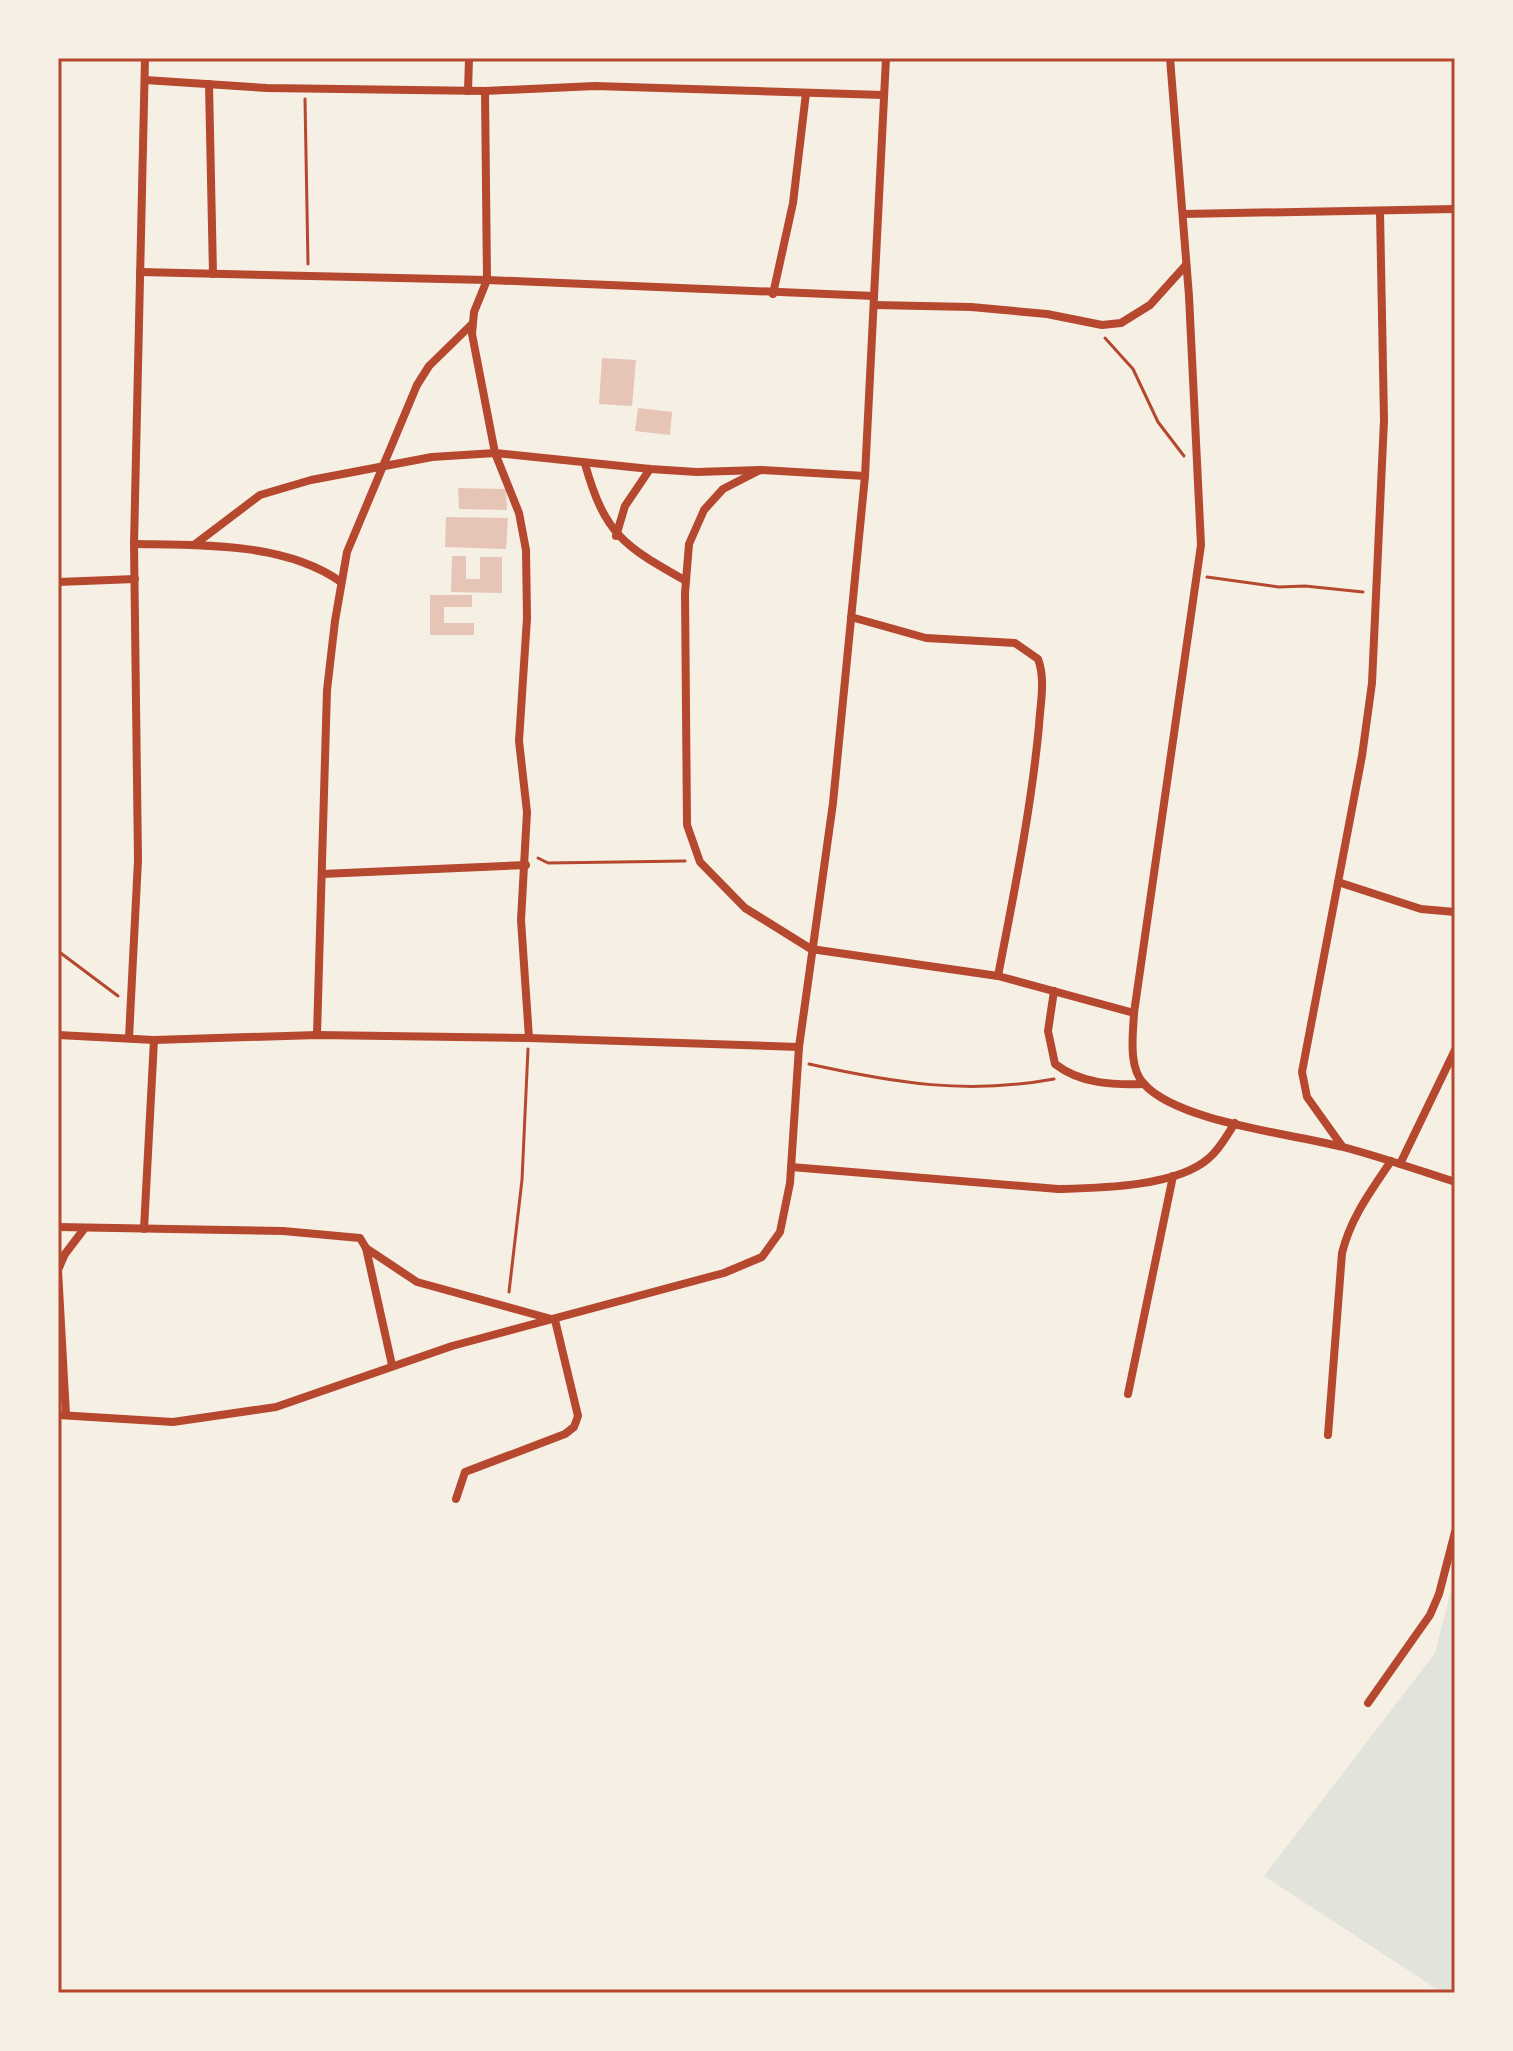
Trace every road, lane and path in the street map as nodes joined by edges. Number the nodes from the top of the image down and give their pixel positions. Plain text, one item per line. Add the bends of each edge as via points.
1 (145, 58) edge
2 (469, 58) edge
3 (886, 58) edge
4 (1170, 58) edge
5 (145, 80) junction
6 (209, 84) junction
7 (305, 88) junction
8 (468, 91) junction
9 (485, 91) junction
10 (806, 93) junction
11 (883, 95) junction
12 (1455, 209) edge
13 (1380, 212) junction
14 (1183, 214) junction
15 (1186, 265) junction
16 (140, 272) junction
17 (213, 274) junction
18 (308, 277) junction
19 (487, 280) junction
20 (773, 294) junction
21 (874, 301) junction
22 (1089, 322) junction
23 (473, 323) junction
24 (495, 453) junction
25 (1198, 463) junction
26 (585, 464) junction
27 (383, 466) junction
28 (650, 469) junction
29 (760, 470) junction
30 (865, 476) junction
31 (616, 536) junction
32 (134, 544) junction
33 (194, 545) junction
34 (1197, 576) junction
35 (135, 579) junction
36 (686, 581) junction
37 (58, 582) edge
38 (341, 582) junction
39 (1374, 594) junction
40 (851, 617) junction
41 (526, 850) junction
42 (700, 862) junction
43 (526, 865) junction
44 (322, 874) junction
45 (1338, 882) junction
46 (1455, 912) edge
47 (811, 949) junction
48 (58, 951) edge
49 (998, 976) junction
50 (1054, 991) junction
51 (131, 1005) junction
52 (1134, 1013) junction
53 (58, 1035) edge
54 (317, 1035) junction
55 (129, 1038) junction
56 (529, 1038) junction
57 (154, 1040) junction
58 (799, 1047) junction
59 (1455, 1050) edge
60 (798, 1062) junction
61 (1070, 1076) junction
62 (1144, 1084) junction
63 (1235, 1123) junction
64 (1343, 1147) junction
65 (1395, 1162) junction
66 (791, 1167) junction
67 (1173, 1176) junction
68 (1455, 1182) edge
69 (58, 1227) edge
70 (84, 1229) junction
71 (144, 1229) junction
72 (366, 1248) junction
73 (58, 1269) edge
74 (507, 1308) junction
75 (555, 1320) junction
76 (392, 1365) junction
77 (1128, 1394) dead end
78 (62, 1415) edge
79 (1328, 1435) dead end
80 (456, 1499) dead end
81 (1455, 1532) edge
82 (1368, 1703) dead end

1 - 5 street
2 - 8 street
3 - 11 street
4 - 14 street
5 - 6 street
5 - 16 street
6 - 7 street
6 - 17 street
7 - 8 street
7 - 18 path
8 - 9 street
9 - 10 street via 595,86
9 - 19 street
10 - 11 street
10 - 20 street via 793,203
11 - 21 street
12 - 13 street
13 - 14 street
13 - 39 street via 1384,420
14 - 15 street
15 - 22 street via 1135,317 1102,325
15 - 25 street
16 - 17 street
16 - 32 street
17 - 18 street
18 - 19 street
19 - 20 street
19 - 23 street
20 - 21 street
21 - 22 street
21 - 30 street
22 - 25 path via 1133,369 1179,453
23 - 24 street via 474,355
23 - 27 street via 417,385
24 - 26 street
24 - 27 street
24 - 41 street via 519,513 526,550 519,741
25 - 34 street
26 - 28 street
26 - 31 street
27 - 33 street via 260,495
27 - 38 street via 347,552
28 - 29 street
28 - 31 street via 625,506
29 - 30 street
29 - 36 street via 723,489 704,510 689,544
30 - 40 street
31 - 36 street
32 - 33 street
32 - 35 street
33 - 38 street via 290,557
34 - 39 path
34 - 52 street
35 - 37 street
35 - 51 street via 138,860
36 - 42 street via 687,825
38 - 44 street via 327,690
39 - 45 street via 1372,683
40 - 47 street via 833,803
40 - 49 street via 926,638 1015,643 1031,652 1042,669 1028,819
41 - 42 path via 548,863
41 - 43 street
42 - 47 street via 745,908
43 - 44 street
43 - 56 street via 521,920
44 - 54 street
45 - 46 street via 1421,909
45 - 64 street via 1302,1072 1307,1097
47 - 49 street
47 - 58 street
48 - 51 path
49 - 50 street
50 - 52 street
50 - 61 street via 1048,1014 1051,1049 1055,1064
51 - 55 street
52 - 62 street via 1135,1068
53 - 55 street
54 - 56 street
54 - 57 street
55 - 57 street
56 - 58 street
56 - 74 path via 518,1231
57 - 71 street
58 - 60 street
59 - 65 street
60 - 61 path via 886,1081 965,1089 1015,1087
60 - 66 street
61 - 62 street via 1114,1085
62 - 63 street via 1170,1102
63 - 64 street
63 - 67 street via 1207,1160
64 - 65 street
65 - 68 street
65 - 79 street via 1348,1228
66 - 67 street via 1058,1189
66 - 75 street via 780,1232 762,1257 724,1273
67 - 77 street
69 - 70 street
70 - 71 street
70 - 73 street
71 - 72 street via 350,1235
72 - 74 street via 417,1282
72 - 76 street
73 - 78 street
74 - 75 street
75 - 76 street
75 - 80 street via 578,1416 574,1427 465,1472
76 - 78 street via 276,1407 229,1416 173,1422
81 - 82 street via 1430,1615

